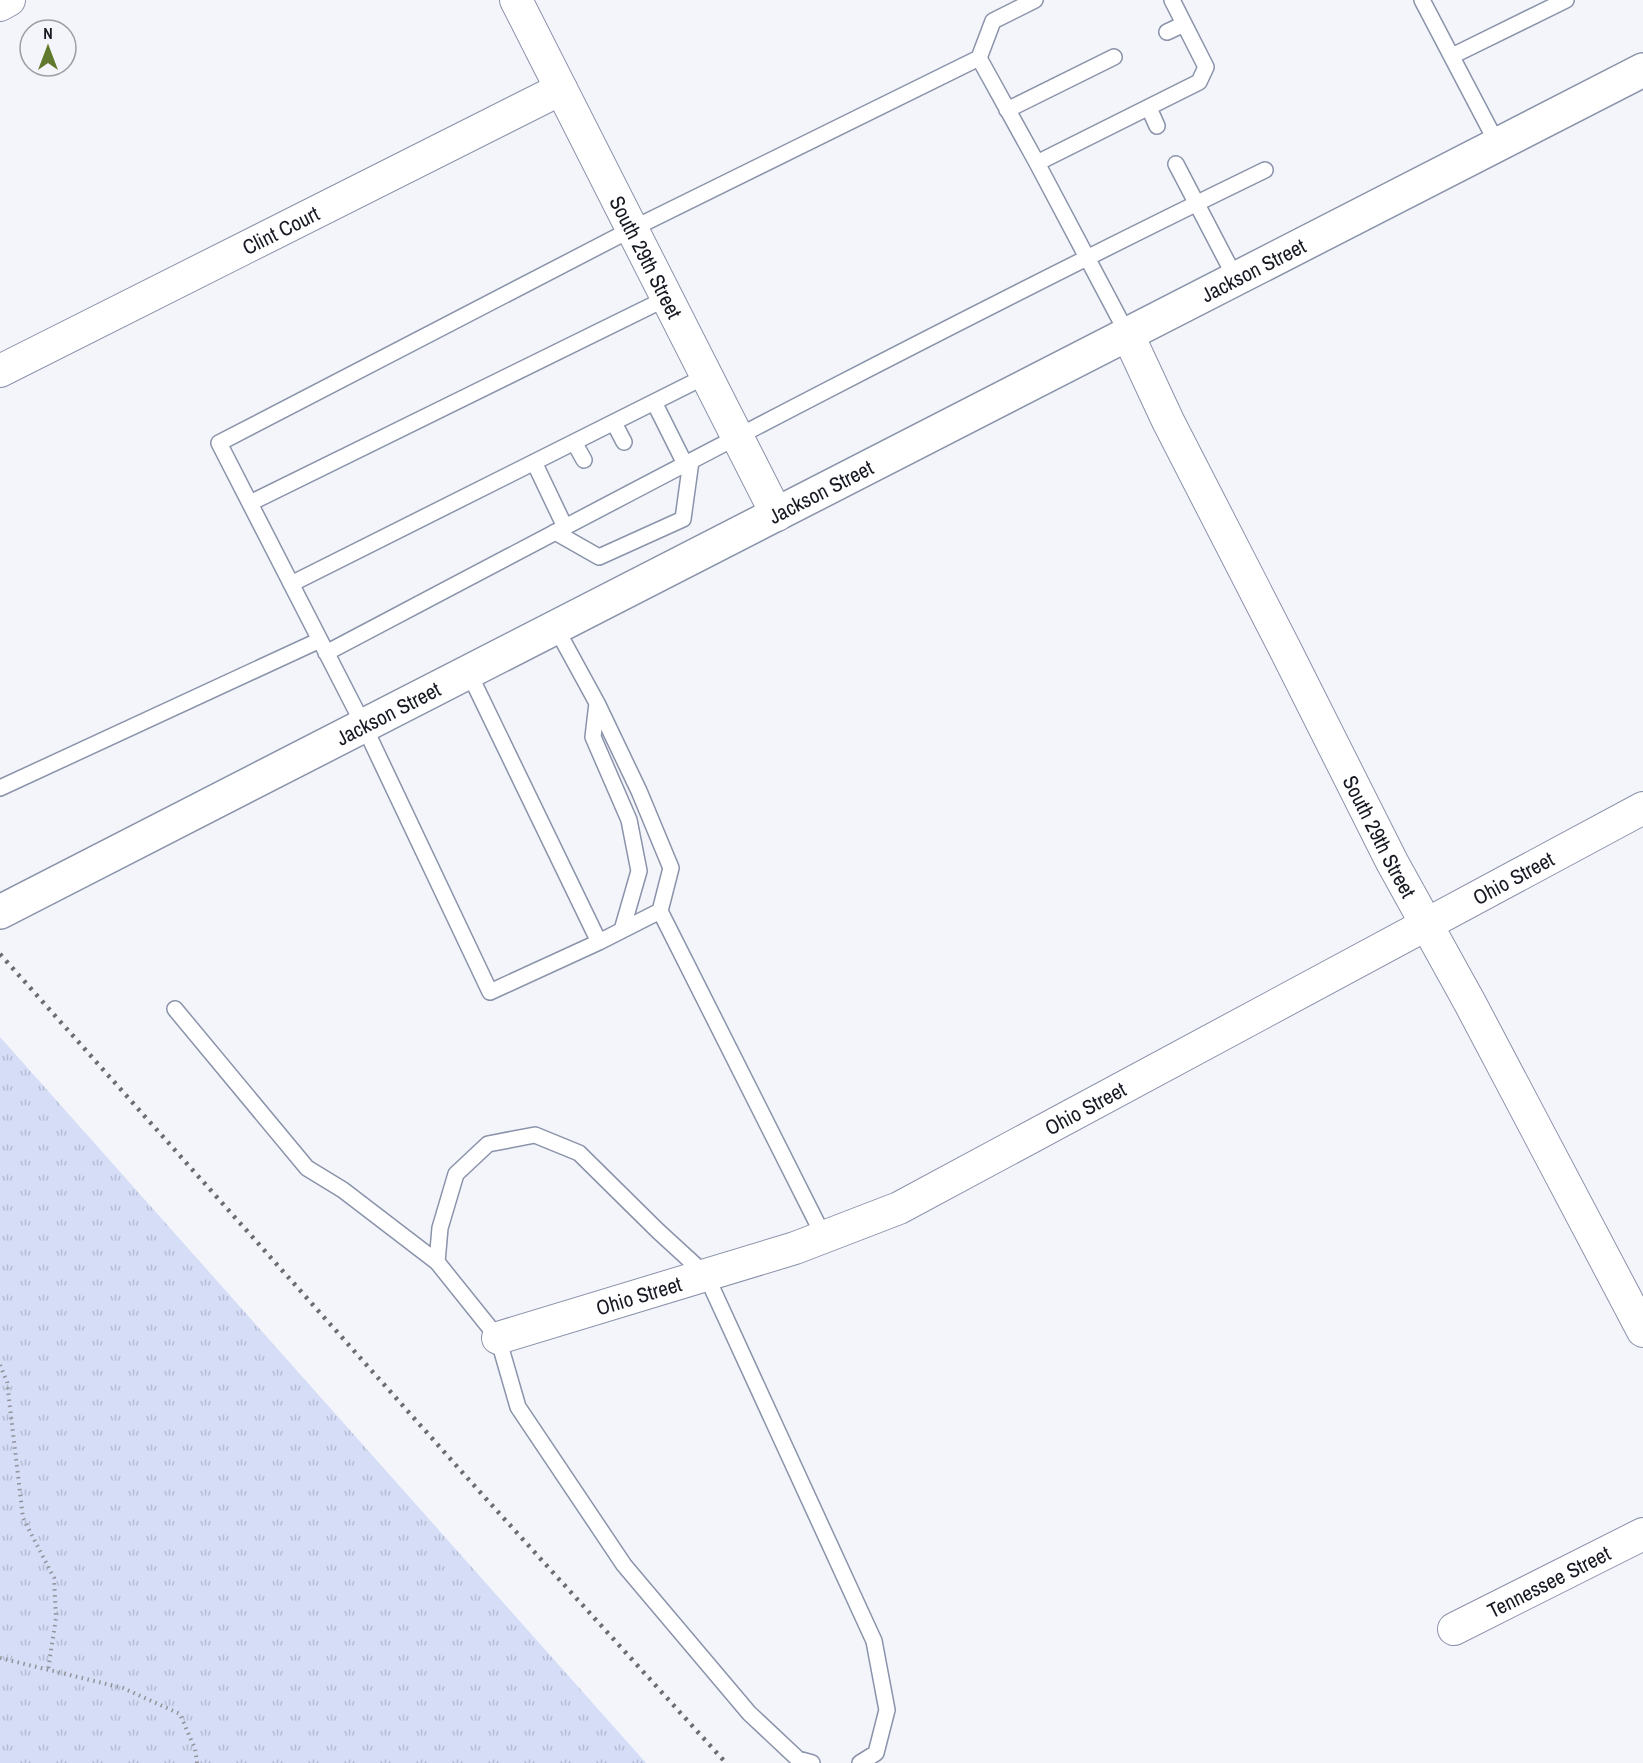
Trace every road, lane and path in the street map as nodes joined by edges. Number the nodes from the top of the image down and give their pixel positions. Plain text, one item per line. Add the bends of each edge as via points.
1 (9, 0) edge
2 (516, 0) edge
3 (1035, 0) edge
4 (1172, 0) edge
5 (1422, 0) edge
6 (1566, 0) edge
7 (0, 5) edge
8 (1185, 24) junction
9 (1167, 32) dead end
10 (1452, 56) junction
11 (1114, 57) dead end
12 (979, 58) junction
13 (1643, 70) edge
14 (561, 89) junction
15 (1149, 108) junction
16 (1007, 110) junction
17 (1157, 126) dead end
18 (1498, 145) junction
19 (1037, 163) junction
20 (1176, 164) dead end
21 (1264, 170) dead end
22 (1197, 203) junction
23 (632, 229) junction
24 (1086, 257) junction
25 (1236, 279) junction
26 (667, 298) junction
27 (1128, 335) junction
28 (0, 371) edge
29 (706, 376) junction
30 (654, 402) junction
31 (614, 423) junction
32 (737, 437) junction
33 (574, 442) junction
34 (624, 442) dead end
35 (584, 460) dead end
36 (534, 462) junction
37 (688, 463) junction
38 (250, 503) junction
39 (777, 515) junction
40 (560, 530) junction
41 (291, 584) junction
42 (556, 628) junction
43 (323, 646) junction
44 (469, 673) junction
45 (597, 703) junction
46 (364, 726) junction
47 (0, 788) edge
48 (1643, 808) edge
49 (660, 911) junction
50 (0, 912) edge
51 (1425, 924) junction
52 (622, 930) junction
53 (599, 942) junction
54 (176, 1009) dead end
55 (824, 1237) junction
56 (438, 1262) junction
57 (706, 1275) junction
58 (1643, 1331) edge
59 (498, 1338) junction
60 (0, 1365) edge
61 (1643, 1534) edge
62 (1454, 1629) dead end
63 (0, 1658) edge
64 (48, 1670) junction
65 (197, 1763) edge
66 (812, 1763) edge
67 (860, 1763) edge

1 - 7 street
2 - 14 street, South 29th Street
3 - 12 lane via 993,21
4 - 8 lane
5 - 10 lane
6 - 10 lane
8 - 9 lane
8 - 15 lane via 1206,67 1200,82
10 - 18 lane
11 - 16 lane
12 - 16 lane
12 - 23 lane
13 - 18 main road, Jackson Street
14 - 23 street, South 29th Street
14 - 28 street, Clint Court
15 - 17 lane
15 - 19 lane
16 - 19 lane
18 - 25 main road, Jackson Street
19 - 24 lane
20 - 22 lane
21 - 22 lane
22 - 24 lane
22 - 25 lane
23 - 26 street, South 29th Street
23 - 38 lane via 219,443
24 - 27 lane
24 - 32 lane
25 - 27 main road, Jackson Street
26 - 29 street, South 29th Street
26 - 38 lane
27 - 39 main road, Jackson Street
27 - 51 street, South 29th Street via 1168,421
29 - 30 lane
29 - 32 street, South 29th Street
30 - 31 lane
30 - 37 lane
31 - 33 lane
31 - 34 lane
32 - 37 lane
32 - 39 street, South 29th Street
33 - 35 lane
33 - 36 lane
36 - 40 lane
36 - 41 lane
37 - 40 lane via 605,500
37 - 40 lane via 683,519 599,557
38 - 41 lane
39 - 42 main road, Jackson Street
40 - 43 lane
41 - 43 lane
42 - 44 main road, Jackson Street
42 - 45 lane
43 - 46 lane
43 - 47 lane
44 - 46 main road, Jackson Street
44 - 53 lane
45 - 49 lane via 671,868
45 - 52 lane via 593,737 630,820 639,871
46 - 50 main road, Jackson Street
46 - 53 lane via 490,992
48 - 51 street, Ohio Street
49 - 52 lane
49 - 55 lane
51 - 55 street, Ohio Street via 899,1208
51 - 58 street, South 29th Street
52 - 53 lane
54 - 56 lane via 307,1168 343,1190
55 - 57 street, Ohio Street
56 - 57 lane via 440,1228 456,1174 488,1144 535,1135 579,1153
56 - 59 lane
57 - 59 street, Ohio Street
57 - 67 lane via 874,1641 887,1710 876,1753
59 - 66 lane via 519,1407 624,1566 749,1713 798,1759
60 - 64 path via 7,1382 23,1518 54,1578 56,1618
61 - 62 street, Tennessee Street
63 - 64 path
64 - 65 path via 123,1688 180,1714

